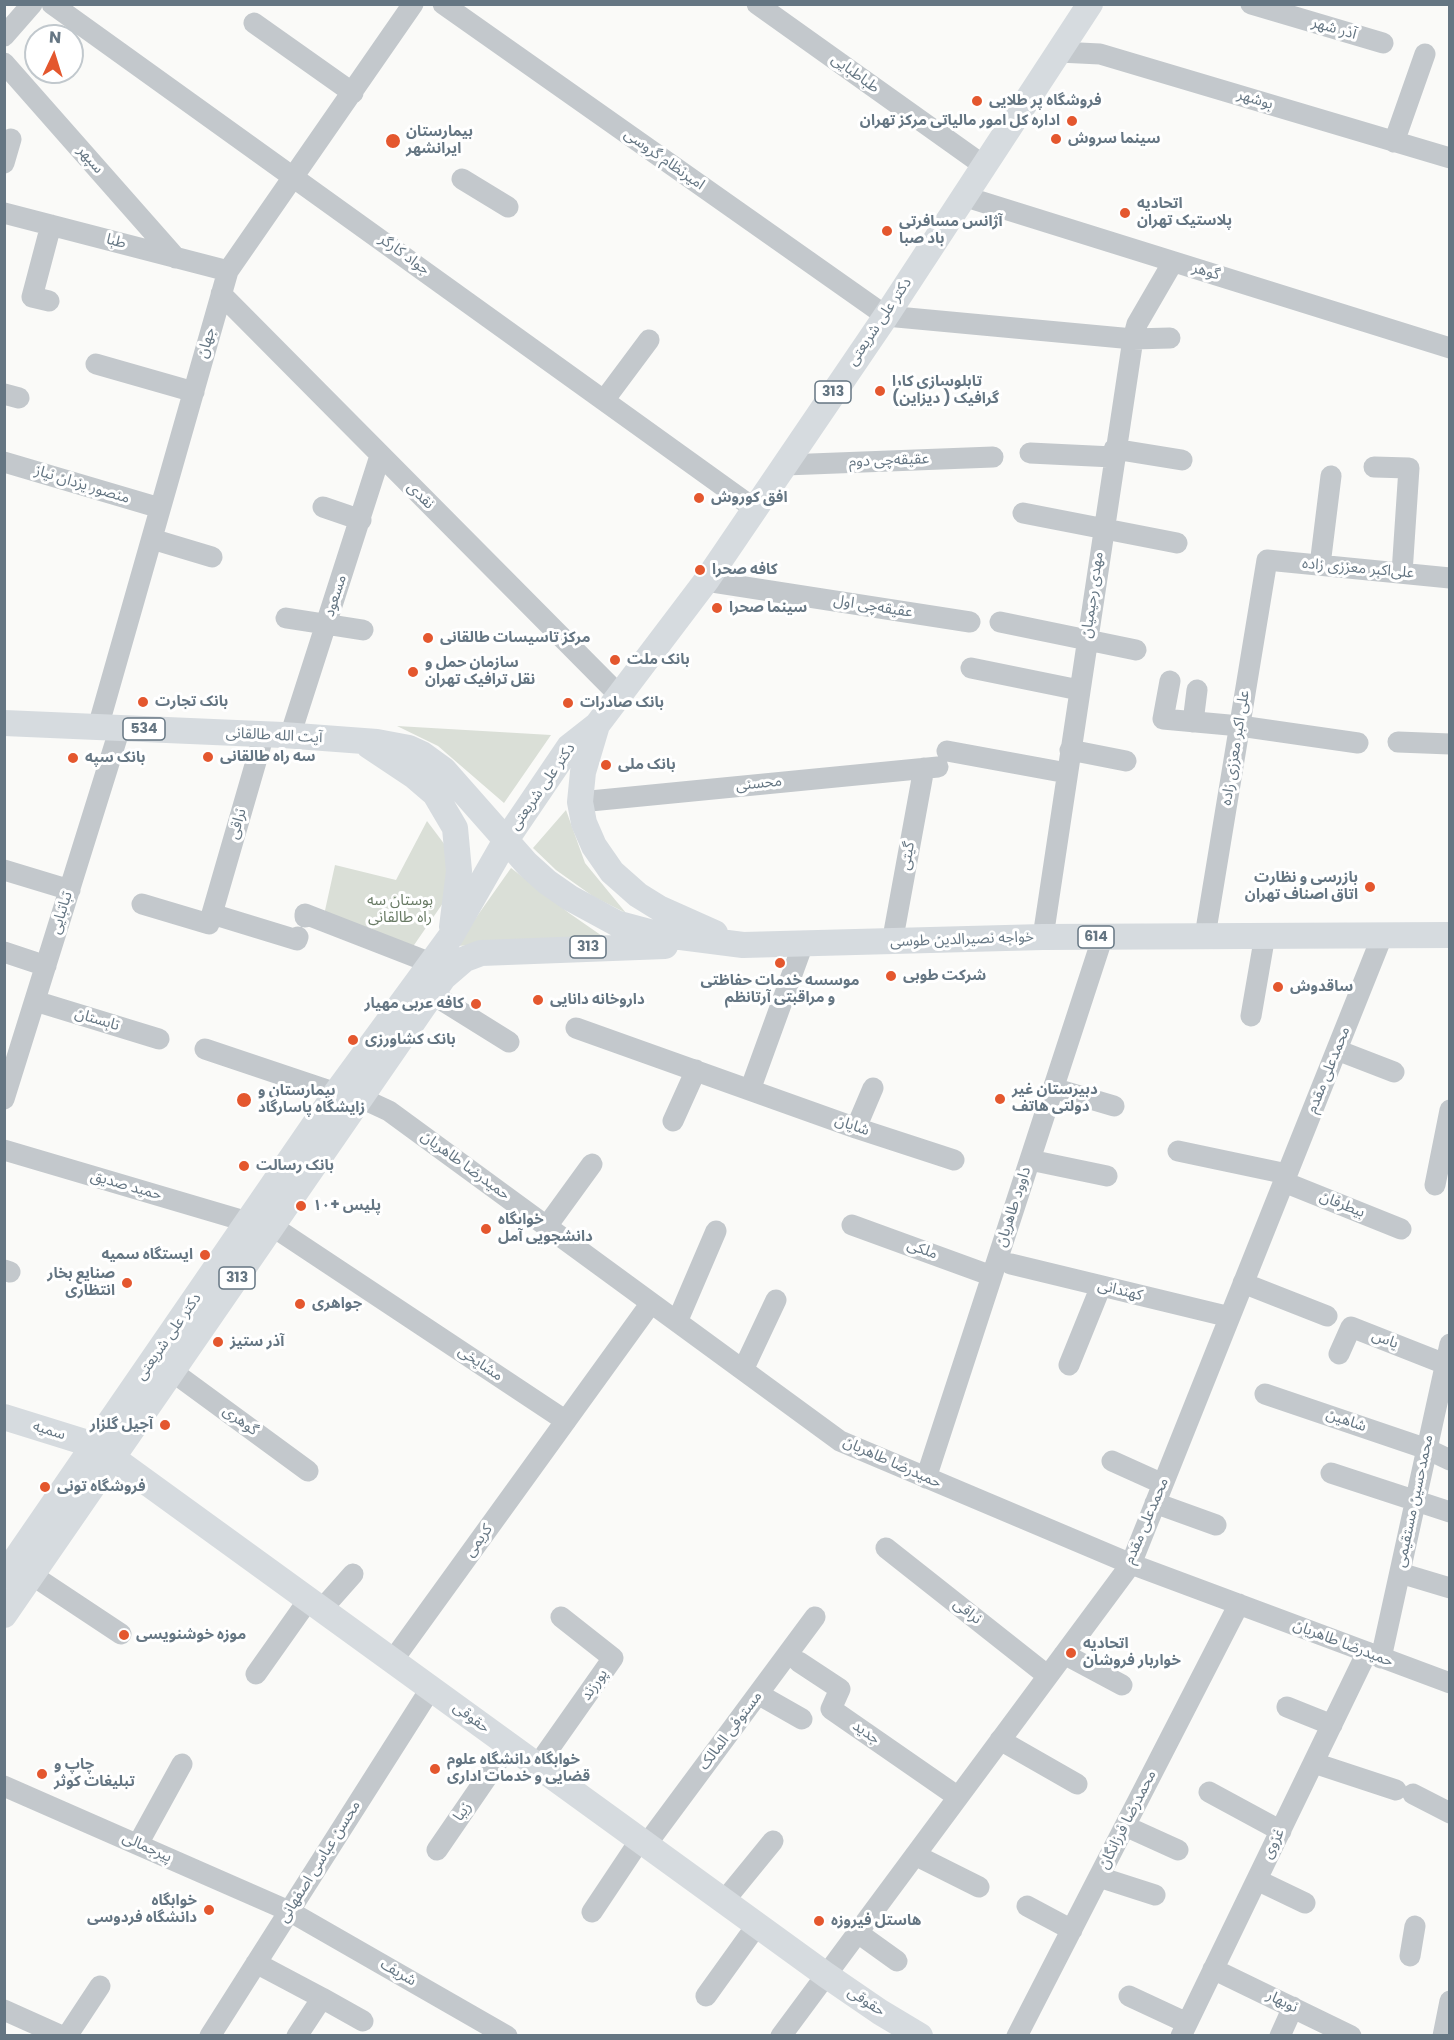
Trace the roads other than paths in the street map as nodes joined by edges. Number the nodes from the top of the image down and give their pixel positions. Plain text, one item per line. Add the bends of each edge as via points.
1 (32, 4) edge
2 (52, 4) edge
3 (413, 4) edge
4 (443, 4) edge
5 (757, 4) edge
6 (1251, 4) edge
7 (1088, 5) edge
8 (1300, 11) edge
9 (254, 23) dead end
10 (4, 36) edge
11 (1383, 43) dead end
12 (1059, 52) junction
13 (1425, 54) dead end
14 (4, 63) edge
15 (352, 93) junction
16 (11, 140) dead end
17 (1394, 142) junction
18 (1449, 158) edge
19 (4, 163) edge
20 (982, 165) junction
21 (296, 177) junction
22 (462, 179) dead end
23 (963, 196) junction
24 (508, 207) dead end
25 (4, 213) edge
26 (51, 225) junction
27 (176, 258) junction
28 (1173, 262) junction
29 (228, 272) junction
30 (221, 294) junction
31 (49, 301) dead end
32 (886, 316) junction
33 (1170, 338) dead end
34 (1133, 339) junction
35 (649, 340) dead end
36 (1449, 348) edge
37 (96, 364) dead end
38 (194, 392) junction
39 (605, 399) junction
40 (1030, 453) dead end
41 (1114, 453) junction
42 (380, 456) junction
43 (993, 458) dead end
44 (1182, 460) dead end
45 (4, 462) edge
46 (785, 465) junction
47 (1374, 467) dead end
48 (1331, 476) dead end
49 (323, 507) dead end
50 (160, 508) junction
51 (755, 509) junction
52 (1023, 513) dead end
53 (361, 519) junction
54 (1102, 530) junction
55 (152, 539) junction
56 (1177, 543) dead end
57 (212, 557) dead end
58 (1267, 560) joint
59 (1320, 566) junction
60 (1402, 573) junction
61 (1449, 578) edge
62 (706, 581) junction
63 (286, 618) dead end
64 (970, 622) dead end
65 (1000, 622) dead end
66 (327, 623) junction
67 (363, 630) dead end
68 (1086, 640) junction
69 (1136, 650) dead end
70 (971, 668) dead end
71 (1170, 681) dead end
72 (1079, 690) junction
73 (1197, 690) dead end
74 (620, 696) junction
75 (1192, 722) junction
76 (4, 723) edge
77 (597, 725) junction
78 (1240, 726) junction
79 (109, 728) junction
80 (264, 734) junction
81 (290, 736) junction
82 (361, 741) junction
83 (1398, 742) dead end
84 (1358, 743) dead end
85 (1449, 744) edge
86 (1070, 750) junction
87 (1126, 761) dead end
88 (936, 762) junction
89 (1067, 773) junction
90 (580, 802) junction
91 (506, 840) junction
92 (4, 870) edge
93 (70, 890) junction
94 (142, 904) dead end
95 (212, 914) junction
96 (304, 917) dead end
97 (1383, 934) junction
98 (1266, 935) junction
99 (1449, 935) edge
100 (451, 936) junction
101 (1103, 936) junction
102 (1205, 936) junction
103 (1043, 937) junction
104 (298, 938) dead end
105 (892, 943) junction
106 (803, 944) junction
107 (743, 945) junction
108 (4, 952) edge
109 (431, 963) junction
110 (46, 966) junction
111 (432, 994) junction
112 (35, 1001) junction
113 (1251, 1016) dead end
114 (576, 1028) dead end
115 (159, 1039) dead end
116 (509, 1042) dead end
117 (205, 1049) dead end
118 (1337, 1050) junction
119 (696, 1070) junction
120 (1394, 1072) dead end
121 (873, 1088) dead end
122 (1053, 1088) junction
123 (750, 1090) junction
124 (348, 1096) junction
125 (4, 1099) edge
126 (1114, 1106) dead end
127 (1449, 1110) edge
128 (673, 1121) dead end
129 (856, 1128) junction
130 (4, 1150) edge
131 (1178, 1151) dead end
132 (954, 1160) dead end
133 (1030, 1160) junction
134 (592, 1164) dead end
135 (1107, 1176) dead end
136 (1286, 1178) junction
137 (1435, 1185) dead end
138 (260, 1224) junction
139 (852, 1225) dead end
140 (547, 1226) junction
141 (1401, 1229) dead end
142 (716, 1231) dead end
143 (1011, 1264) dead end
144 (992, 1276) junction
145 (1243, 1283) junction
146 (1101, 1286) junction
147 (776, 1300) dead end
148 (651, 1303) junction
149 (1328, 1316) dead end
150 (1230, 1317) junction
151 (677, 1322) junction
152 (1339, 1354) dead end
153 (1447, 1364) edge
154 (1069, 1365) dead end
155 (743, 1370) junction
156 (173, 1372) junction
157 (1265, 1394) dead end
158 (4, 1417) edge
159 (566, 1421) junction
160 (1427, 1449) junction
161 (104, 1451) junction
162 (1449, 1460) edge
163 (1112, 1461) dead end
164 (308, 1471) dead end
165 (1331, 1473) dead end
166 (926, 1478) junction
167 (1159, 1493) junction
168 (1415, 1502) junction
169 (1449, 1512) edge
170 (1216, 1525) dead end
171 (886, 1548) dead end
172 (1131, 1564) junction
173 (1400, 1573) junction
174 (353, 1574) dead end
175 (32, 1575) junction
176 (4, 1576) edge
177 (1449, 1588) edge
178 (315, 1604) junction
179 (1239, 1604) junction
180 (4, 1615) edge
181 (561, 1617) dead end
182 (815, 1617) dead end
183 (121, 1634) dead end
184 (1064, 1654) junction
185 (1374, 1655) junction
186 (393, 1660) junction
187 (799, 1662) dead end
188 (256, 1674) dead end
189 (1048, 1676) junction
190 (1449, 1683) edge
191 (1122, 1685) dead end
192 (431, 1688) junction
193 (758, 1694) junction
194 (1287, 1707) dead end
195 (802, 1719) dead end
196 (1332, 1725) junction
197 (1000, 1740) junction
198 (509, 1745) junction
199 (1314, 1763) junction
200 (182, 1764) dead end
201 (537, 1766) junction
202 (1077, 1784) dead end
203 (4, 1785) edge
204 (1209, 1792) dead end
205 (958, 1797) junction
206 (1449, 1813) edge
207 (1125, 1826) junction
208 (1281, 1831) junction
209 (773, 1841) dead end
210 (643, 1842) junction
211 (138, 1844) junction
212 (437, 1850) dead end
213 (1178, 1850) dead end
214 (915, 1855) junction
215 (1099, 1877) junction
216 (1257, 1880) junction
217 (979, 1887) dead end
218 (1155, 1894) dead end
219 (724, 1901) junction
220 (1305, 1903) dead end
221 (1027, 1906) dead end
222 (289, 1911) junction
223 (592, 1912) dead end
224 (757, 1925) junction
225 (1415, 1926) dead end
226 (1072, 1930) junction
227 (858, 1933) junction
228 (1410, 1956) dead end
229 (897, 1961) dead end
230 (256, 1963) junction
231 (1213, 1969) junction
232 (826, 1975) junction
233 (100, 1986) dead end
234 (706, 1996) dead end
235 (1129, 1996) dead end
236 (322, 1998) junction
237 (1449, 2001) edge
238 (1293, 2007) junction
239 (4, 2010) edge
240 (363, 2021) dead end
241 (1184, 2029) edge
242 (62, 2036) edge
243 (67, 2036) edge
244 (210, 2036) edge
245 (297, 2036) edge
246 (507, 2036) edge
247 (781, 2036) edge
248 (921, 2036) edge
249 (1017, 2036) edge
250 (1280, 2036) edge
251 (1351, 2036) edge
252 (1443, 2036) edge

1 - 10 street
2 - 21 street, جواد کارگر
3 - 15 street, جهان
4 - 32 street, امیرنظام گروسی
5 - 20 street, طباطبایی
6 - 8 street, آذر شهر
7 - 12 main road, دکتر علی شریعتی / 313
8 - 11 street, آذر شهر
9 - 15 street
12 - 17 street, بوشهر via 1100,54
12 - 20 main road, دکتر علی شریعتی / 313
13 - 17 street
14 - 27 street, سپهر
15 - 21 street, جهان
16 - 19 street
17 - 18 street, بوشهر
20 - 23 main road, دکتر علی شریعتی / 313
21 - 29 street, جهان
21 - 39 street, جواد کارگر
22 - 24 street
23 - 28 street, گوهر
23 - 32 main road, دکتر علی شریعتی / 313
25 - 26 street, طبا
26 - 27 street, طبا
26 - 31 street via 32,297
27 - 29 street, طبا
28 - 34 street, مهدی رحیمیان via 1137,324
28 - 36 street, گوهر
29 - 30 street, جهان
30 - 38 street, جهان
30 - 42 street, نقدی
32 - 34 street
32 - 46 main road, دکتر علی شریعتی / 313
33 - 34 street
34 - 41 street, مهدی رحیمیان
35 - 39 street
37 - 38 street
38 - 50 street, جهان
39 - 51 street, جواد کارگر
40 - 41 street
41 - 44 street
41 - 54 street, مهدی رحیمیان
42 - 53 street, مسعود
42 - 74 street, نقدی
43 - 46 street, عقیقه‌چی دوم
45 - 50 street, منصور یزدان نیاز
46 - 51 main road, دکتر علی شریعتی / 313
47 - 60 street via 1409,468
48 - 59 street
49 - 53 street
50 - 55 street, جهان
51 - 62 main road, دکتر علی شریعتی / 313
52 - 54 street
53 - 66 street, مسعود
54 - 56 street
54 - 68 street, مهدی رحیمیان
55 - 57 street
55 - 79 street, جهان
58 - 59 street, علی‌اکبر معززی زاده
58 - 78 street, علی اکبر معززی زاده
59 - 60 street, علی‌اکبر معززی زاده
60 - 61 street, علی‌اکبر معززی زاده
62 - 64 street, عقیقه‌چی اول
62 - 74 main road, دکتر علی شریعتی / 313
63 - 66 street
65 - 68 street
66 - 67 street
66 - 81 street, مسعود
68 - 69 street
68 - 72 street, مهدی رحیمیان
70 - 72 street
71 - 75 street via 1163,719
72 - 86 street, مهدی رحیمیان
73 - 75 street
74 - 77 main road, دکتر علی شریعتی / 313
75 - 78 street
76 - 79 main road, آیت الله طالقانی / 534
77 - 90 main road
77 - 91 main road, دکتر علی شریعتی / 313 via 569,747
78 - 84 street
78 - 102 street, علی اکبر معززی زاده
79 - 80 main road, آیت الله طالقانی / 534
79 - 93 street, تباتبایی
80 - 81 main road, آیت الله طالقانی / 534
80 - 95 street, نراقی
81 - 82 main road, آیت الله طالقانی / 534
82 - 91 main road, آیت الله طالقانی / 534 via 409,748 434,762
82 - 100 main road via 435,794 454,828 459,871
83 - 85 street
86 - 87 street
86 - 89 street, مهدی رحیمیان
88 - 89 street, محسنی
88 - 90 street, محسنی
88 - 105 street, گیتی
89 - 103 street, مهدی رحیمیان
90 - 107 main road via 591,841 603,861 625,883 659,908
91 - 100 main road, دکتر علی شریعتی / 313
91 - 107 main road, خواجه نصیرالدین طوسی / 614 via 548,882 616,923 657,934
92 - 93 street
93 - 110 street, تباتبایی
94 - 95 street via 209,924
95 - 104 street
96 - 109 street via 305,914
97 - 98 main road, خواجه نصیرالدین طوسی / 614
97 - 99 main road, خواجه نصیرالدین طوسی / 614
97 - 118 street, محمدعلی مقدم
98 - 102 main road, خواجه نصیرالدین طوسی / 614
98 - 113 street
100 - 109 main road, دکتر علی شریعتی / 313
101 - 102 main road, خواجه نصیرالدین طوسی / 614
101 - 103 main road, خواجه نصیرالدین طوسی / 614
101 - 122 street, داوود طاهریان
103 - 105 main road, خواجه نصیرالدین طوسی / 614
105 - 106 main road, خواجه نصیرالدین طوسی / 614
106 - 107 main road, خواجه نصیرالدین طوسی / 614
106 - 123 street
107 - 111 main road, دکتر علی شریعتی / 313 via 606,946 481,953 452,969
108 - 110 street
109 - 124 main road, دکتر علی شریعتی / 313
110 - 112 street, تباتبایی
111 - 116 street
111 - 124 main road, دکتر علی شریعتی / 313
112 - 115 street, تابستان
112 - 125 street, تباتبایی
114 - 119 street, شایان
117 - 124 street, حمیدرضا طاهریان
118 - 120 street
118 - 136 street, محمدعلی مقدم
119 - 123 street, شایان
119 - 128 street
121 - 129 street
122 - 126 street
122 - 133 street, داوود طاهریان
123 - 129 street, شایان
124 - 138 main road, دکتر علی شریعتی / 313
124 - 140 street, حمیدرضا طاهریان via 389,1111
127 - 137 street
129 - 132 street, شایان
130 - 138 street, حمید صدیق
131 - 136 street, بیطرفان
133 - 135 street
133 - 144 street, داوود طاهریان
134 - 140 street
136 - 141 street, بیطرفان
136 - 145 street, محمدعلی مقدم
138 - 156 main road, دکتر علی شریعتی / 313
138 - 159 street, مشایخی
138 - 161 main road, دکتر علی شریعتی / 313
139 - 144 street, ملکی
140 - 148 street, حمیدرضا طاهریان
142 - 151 street
143 - 146 street, کهندانی
144 - 166 street, داوود طاهریان
145 - 149 street
145 - 150 street, محمدعلی مقدم
146 - 150 street, کهندانی
146 - 154 street
147 - 155 street
148 - 151 street, حمیدرضا طاهریان
148 - 159 street
150 - 167 street, محمدعلی مقدم
151 - 155 street, حمیدرضا طاهریان
152 - 153 street, یاس via 1351,1327
153 - 160 street, محمدحسین مستقیمی
155 - 166 street, حمیدرضا طاهریان via 840,1441
156 - 161 main road, دکتر علی شریعتی / 313
156 - 164 street, گوهری
157 - 160 street, شاهین
158 - 161 main road, سمیه
159 - 186 street, کریمی
160 - 162 street, شاهین
160 - 168 street, محمدحسین مستقیمی
161 - 175 main road, دکتر علی شریعتی / 313
161 - 176 main road, دکتر علی شریعتی / 313
161 - 178 main road, حقوقی
163 - 167 street
165 - 168 street
166 - 172 street, حمیدرضا طاهریان
167 - 170 street
167 - 172 street, محمدعلی مقدم
168 - 169 street
168 - 173 street, محمدحسین مستقیمی
171 - 189 street, نراقی
172 - 179 street, حمیدرضا طاهریان
172 - 184 street, محمدعلی مقدم
173 - 177 street
173 - 185 street, محمدحسین مستقیمی
174 - 178 street
175 - 180 main road, دکتر علی شریعتی / 313
175 - 183 street
178 - 186 main road, حقوقی
178 - 188 street
179 - 185 street, حمیدرضا طاهریان
179 - 207 street, محمدرضا فرزانگان
181 - 201 street, پورزند via 614,1658
182 - 193 street, مستوفی المالک
184 - 189 street, محمدعلی مقدم
184 - 191 street
185 - 190 street, حمیدرضا طاهریان
185 - 196 street, غزوی
186 - 192 main road, حقوقی
187 - 205 street, جدید via 840,1689 831,1709
189 - 197 street, محمدعلی مقدم
192 - 198 main road, حقوقی
192 - 222 street, محسن عباسی اصفهانی
193 - 195 street
193 - 210 street, مستوفی المالک
194 - 196 street
196 - 199 street, غزوی
197 - 202 street
197 - 205 street, محمدعلی مقدم
198 - 201 main road, حقوقی
198 - 212 street, زیبا
199 - 206 street via 1404,1792
199 - 208 street, غزوی
200 - 211 street
201 - 210 main road, حقوقی
203 - 211 street, پیرجمالی
204 - 208 street
205 - 214 street, محمدعلی مقدم
207 - 213 street
207 - 215 street, محمدرضا فرزانگان
208 - 216 street, غزوی
209 - 219 street
210 - 219 main road, حقوقی
210 - 223 street, مستوفی المالک
211 - 222 street, پیرجمالی
214 - 217 street
214 - 227 street, محمدعلی مقدم
215 - 218 street
215 - 226 street, محمدرضا فرزانگان
216 - 220 street
216 - 231 street, غزوی
219 - 224 main road, حقوقی
221 - 226 street
222 - 230 street, محسن عباسی اصفهانی
222 - 246 street, شریف
224 - 232 main road, حقوقی
224 - 234 street
225 - 228 street
226 - 249 street, محمدرضا فرزانگان
227 - 229 street
227 - 232 street, محمدعلی مقدم
230 - 236 street
230 - 244 street, محسن عباسی اصفهانی
231 - 238 street, نوبهار
231 - 241 street, غزوی
232 - 247 street, محمدعلی مقدم
232 - 248 main road, حقوقی
233 - 243 street
235 - 241 street
236 - 240 street
236 - 245 street
237 - 252 street
238 - 250 street
238 - 251 street, نوبهار
239 - 242 street

